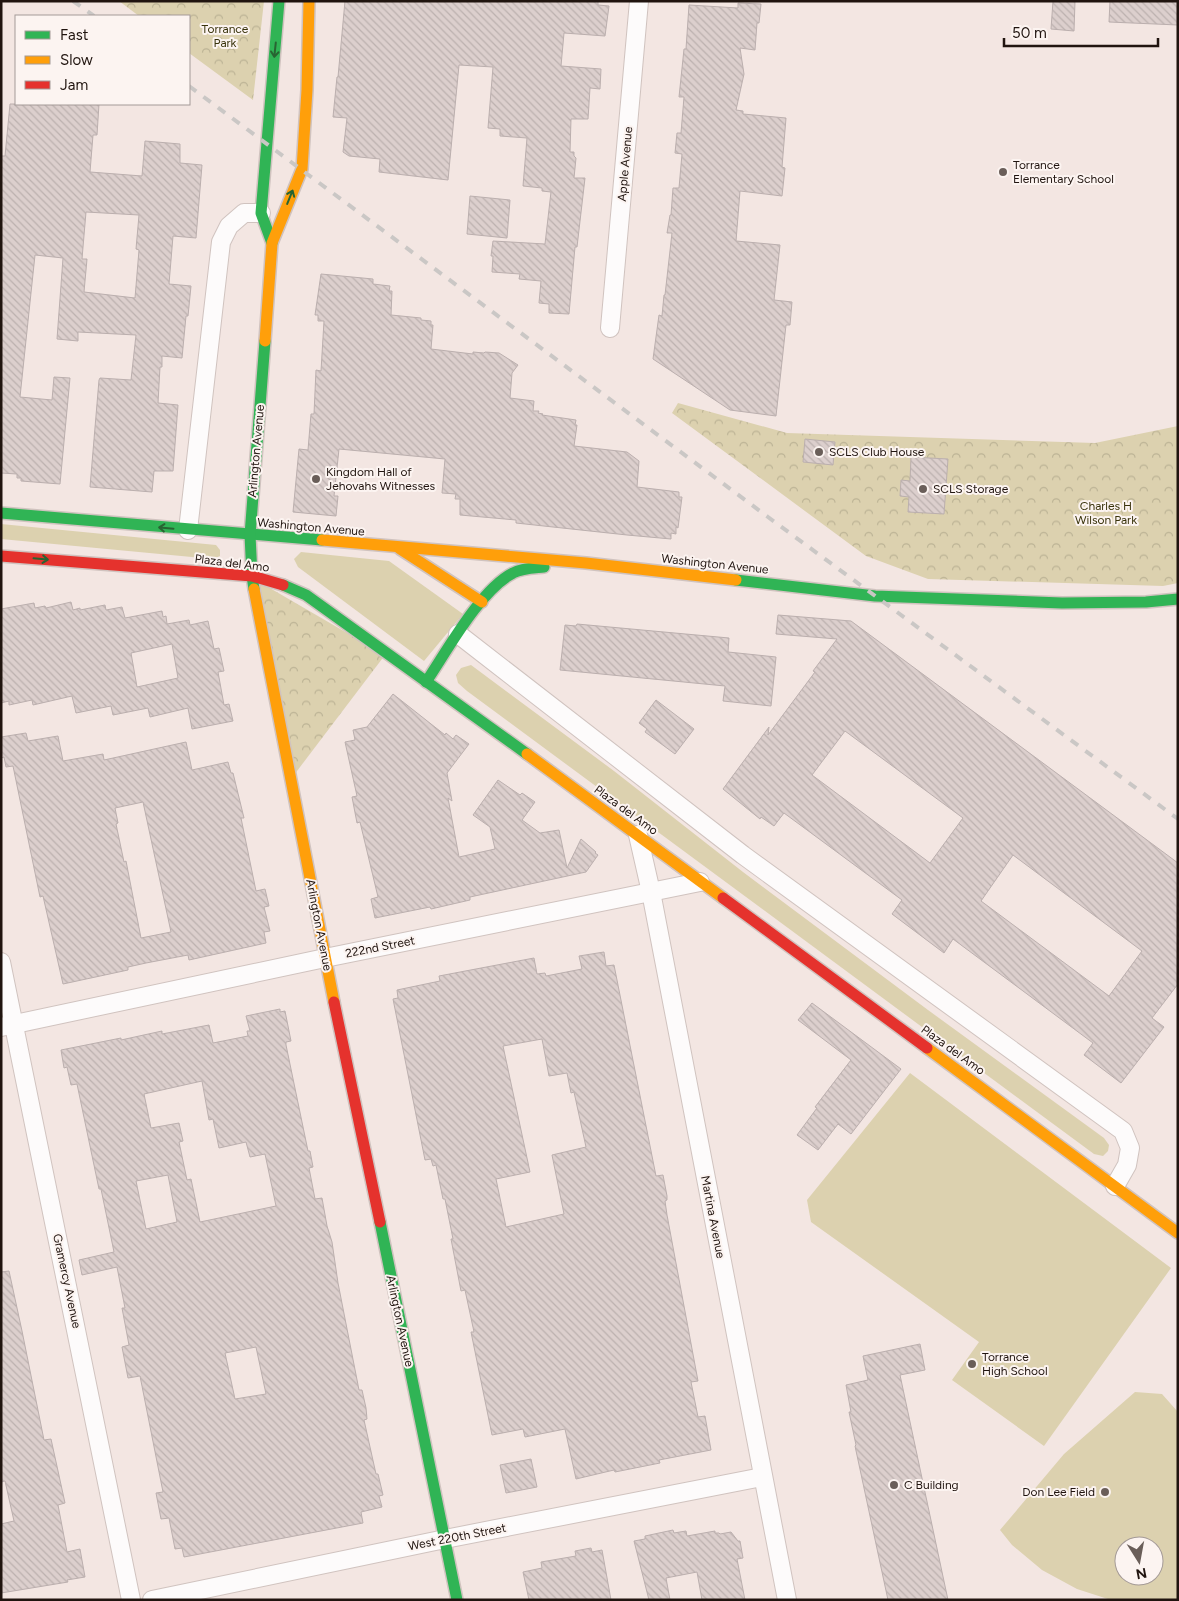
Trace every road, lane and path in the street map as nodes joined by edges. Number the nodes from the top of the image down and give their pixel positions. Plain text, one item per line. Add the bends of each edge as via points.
1 (279, 1) edge
2 (309, 1) edge
3 (640, 1) edge
4 (261, 212) junction
5 (272, 243) junction
6 (610, 328) dead end
7 (1, 513) edge
8 (188, 530) junction
9 (250, 535) junction
10 (397, 548) junction
11 (1, 556) edge
12 (586, 563) junction
13 (252, 576) junction
14 (1178, 599) edge
15 (482, 602) junction
16 (458, 634) junction
17 (426, 682) junction
18 (638, 835) junction
19 (700, 882) junction
20 (651, 892) junction
21 (325, 958) junction
22 (1, 962) edge
23 (8, 1026) edge
24 (1116, 1186) junction
25 (1178, 1233) edge
26 (762, 1477) junction
27 (446, 1539) junction
28 (131, 1600) edge
29 (152, 1600) edge
30 (457, 1600) edge
31 (787, 1600) edge

1 -> 4 main road, Arlington Avenue
5 -> 2 main road, Arlington Avenue via 302,169
3 - 6 street, Apple Avenue
4 - 5 main road, Arlington Avenue
4 - 8 street via 244,213 229,226 221,242
5 - 9 main road, Arlington Avenue
8 -> 7 main road
8 - 9 main road
9 - 10 main road, Washington Avenue
9 - 13 main road, Arlington Avenue
10 - 12 main road, Washington Avenue
10 - 15 main road
11 -> 13 main road, Plaza del Amo
12 - 14 main road, Washington Avenue via 875,596 1072,603
12 - 15 main road via 514,572
13 - 17 main road, Plaza del Amo via 306,595
13 - 21 main road, Arlington Avenue
15 - 16 main road
16 - 17 main road
16 - 24 street via 743,855 1123,1131 1130,1148 1127,1165
17 - 18 main road, Plaza del Amo
18 - 19 main road, Plaza del Amo
18 - 20 street, Martina Avenue
19 - 20 street, 222nd Street
19 - 24 main road, Plaza del Amo
20 - 21 street, 222nd Street
20 - 26 street, Martina Avenue
21 - 23 street, 222nd Street
21 - 27 main road, Arlington Avenue
22 - 23 street, Gramercy Avenue
23 - 28 street, Gramercy Avenue
24 - 25 main road, Plaza del Amo
26 - 27 street, West 220th Street
26 - 31 street, Martina Avenue
27 - 29 street, West 220th Street
27 - 30 main road, Arlington Avenue

